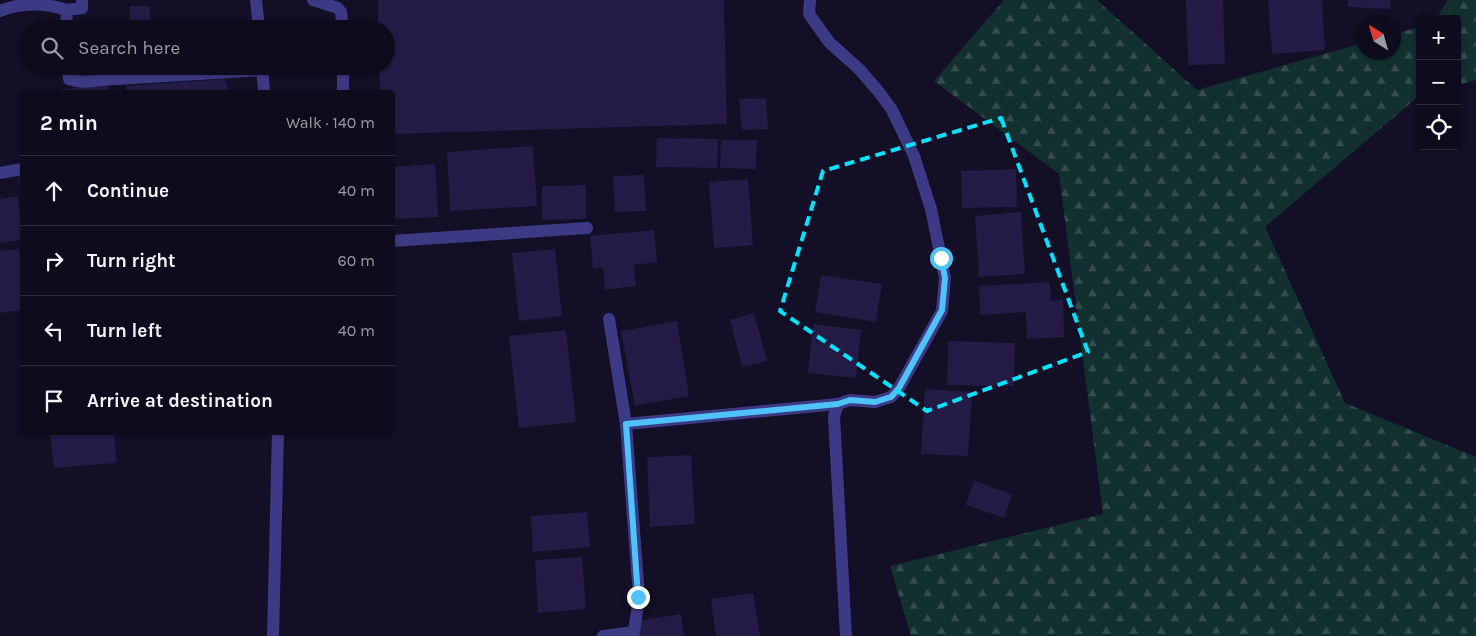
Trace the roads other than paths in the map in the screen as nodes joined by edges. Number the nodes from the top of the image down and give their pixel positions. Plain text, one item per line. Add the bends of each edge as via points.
1 (82, 0) edge
2 (256, 0) edge
3 (313, 0) edge
4 (810, 0) edge
5 (68, 10) junction
6 (0, 12) edge
7 (67, 20) edge
8 (258, 20) edge
9 (342, 20) edge
10 (68, 75) edge
11 (168, 75) edge
12 (263, 75) edge
13 (343, 75) edge
14 (264, 90) edge
15 (343, 90) edge
16 (20, 169) edge
17 (0, 173) edge
18 (587, 228) dead end
19 (395, 241) edge
20 (610, 319) dead end
21 (838, 404) junction
22 (626, 424) junction
23 (278, 435) edge
24 (634, 634) edge
25 (273, 636) edge
26 (603, 636) edge
27 (846, 636) edge

1 - 5 street via 82,8
2 - 8 street
3 - 9 street via 338,8
4 - 21 street via 809,14 829,42 879,92 906,136 923,178 945,278 942,310 899,388 891,397 875,402 850,400
5 - 6 street via 52,5 28,5
5 - 7 street
10 - 11 street via 69,79 86,83
12 - 14 street
13 - 15 street
16 - 17 street
18 - 19 street
20 - 22 street
21 - 22 street
21 - 27 street via 834,416
22 - 24 street via 638,597
23 - 25 street
24 - 26 street

